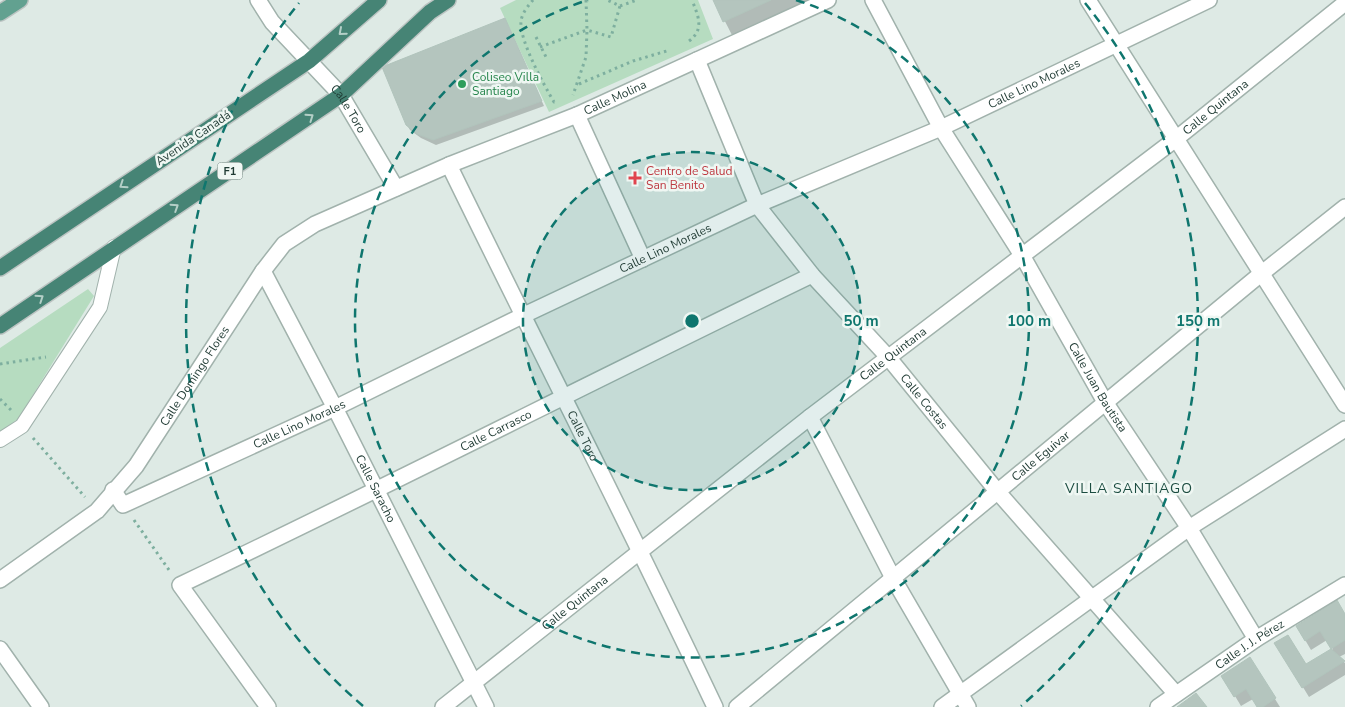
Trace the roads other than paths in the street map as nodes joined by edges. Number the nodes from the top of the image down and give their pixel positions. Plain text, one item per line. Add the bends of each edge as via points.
1 (20, 0) edge
2 (258, 0) edge
3 (379, 0) edge
4 (448, 0) edge
5 (828, 0) edge
6 (873, 0) edge
7 (1088, 0) edge
8 (1209, 0) edge
9 (1345, 3) edge
10 (0, 13) edge
11 (1118, 45) junction
12 (697, 60) junction
13 (309, 61) junction
14 (341, 95) junction
15 (577, 115) junction
16 (941, 128) junction
17 (1177, 138) junction
18 (449, 165) junction
19 (396, 188) junction
20 (757, 204) junction
21 (1345, 207) edge
22 (114, 248) junction
23 (1023, 257) junction
24 (643, 259) junction
25 (0, 268) edge
26 (262, 271) junction
27 (1262, 273) junction
28 (812, 275) junction
29 (522, 316) junction
30 (0, 326) edge
31 (888, 356) junction
32 (562, 396) junction
33 (1106, 402) junction
34 (1345, 405) edge
35 (335, 408) junction
36 (810, 417) junction
37 (1345, 429) edge
38 (0, 440) edge
39 (113, 490) junction
40 (377, 491) junction
41 (997, 491) junction
42 (1189, 528) junction
43 (641, 550) junction
44 (892, 578) junction
45 (0, 580) edge
46 (1345, 584) edge
47 (1091, 599) junction
48 (1256, 638) junction
49 (0, 649) edge
50 (474, 684) junction
51 (1176, 694) junction
52 (964, 700) edge
53 (41, 707) edge
54 (268, 707) edge
55 (443, 707) edge
56 (486, 707) edge
57 (715, 707) edge
58 (737, 707) edge
59 (942, 707) edge
60 (1158, 707) edge

1 - 10 main road
2 - 13 street, Calle Toro via 272,22
3 -> 13 highway, Avenida Canadá
4 - 14 highway, F1 via 430,12
5 - 12 street, Calle Molina
6 - 16 street, Calle Juan Bautista
7 - 11 street
8 - 11 street, Calle Lino Morales
9 - 17 street, Calle Quintana
11 - 16 street, Calle Lino Morales
11 - 17 street
12 - 15 street, Calle Molina
12 - 20 street, Calle Costas
13 - 14 street, Calle Toro
13 -> 25 highway, Avenida Canadá
14 - 19 street, Calle Toro
22 -> 14 highway, F1
15 - 18 street, Calle Molina
15 - 24 street
16 - 20 street, Calle Lino Morales
16 - 23 street, Calle Juan Bautista
17 - 23 street, Calle Quintana
17 - 27 street
18 - 19 street, Calle Molina
18 - 29 street, Calle Toro
19 - 26 street, Calle Domingo Flores via 315,224 284,244
20 - 24 street, Calle Lino Morales
20 - 28 street, Calle Costas
21 - 27 street, Calle Eguivar
30 -> 22 highway, F1
22 - 38 lane via 100,307 22,426
23 - 31 street, Calle Quintana
23 - 33 street, Calle Juan Bautista
24 - 29 street, Calle Lino Morales
26 - 35 street, Calle Saracho
26 - 39 street, Calle Domingo Flores via 136,466
27 - 33 street, Calle Eguivar
27 - 34 street
28 - 31 street, Calle Costas
28 - 32 street, Calle Carrasco
29 - 32 street, Calle Toro
29 - 35 street, Calle Lino Morales
31 - 36 street, Calle Quintana
31 - 41 street, Calle Costas
32 - 40 street, Calle Carrasco
32 - 43 street, Calle Toro
33 - 41 street, Calle Eguivar
33 - 42 street, Calle Juan Bautista
35 - 39 street, Calle Lino Morales via 123,505
35 - 40 street, Calle Saracho
36 - 43 street, Calle Quintana
36 - 44 street
37 - 42 street
39 - 45 street, Calle Domingo Flores via 97,511
40 - 50 street, Calle Saracho
40 - 54 street, Calle Carrasco via 180,584
41 - 44 street, Calle Eguivar
41 - 47 street, Calle Costas
42 - 47 street
42 - 48 street, Calle Juan Bautista
43 - 50 street, Calle Quintana
43 - 57 street, Calle Toro
44 - 52 street
44 - 58 street, Calle Eguivar
46 - 48 street, Calle J. J. Pérez
47 - 51 street, Calle Costas
47 - 52 street
48 - 51 street, Calle J. J. Pérez
49 - 53 street
50 - 55 street, Calle Quintana
50 - 56 street, Calle Saracho
51 - 60 street, Calle J. J. Pérez
52 - 59 street

